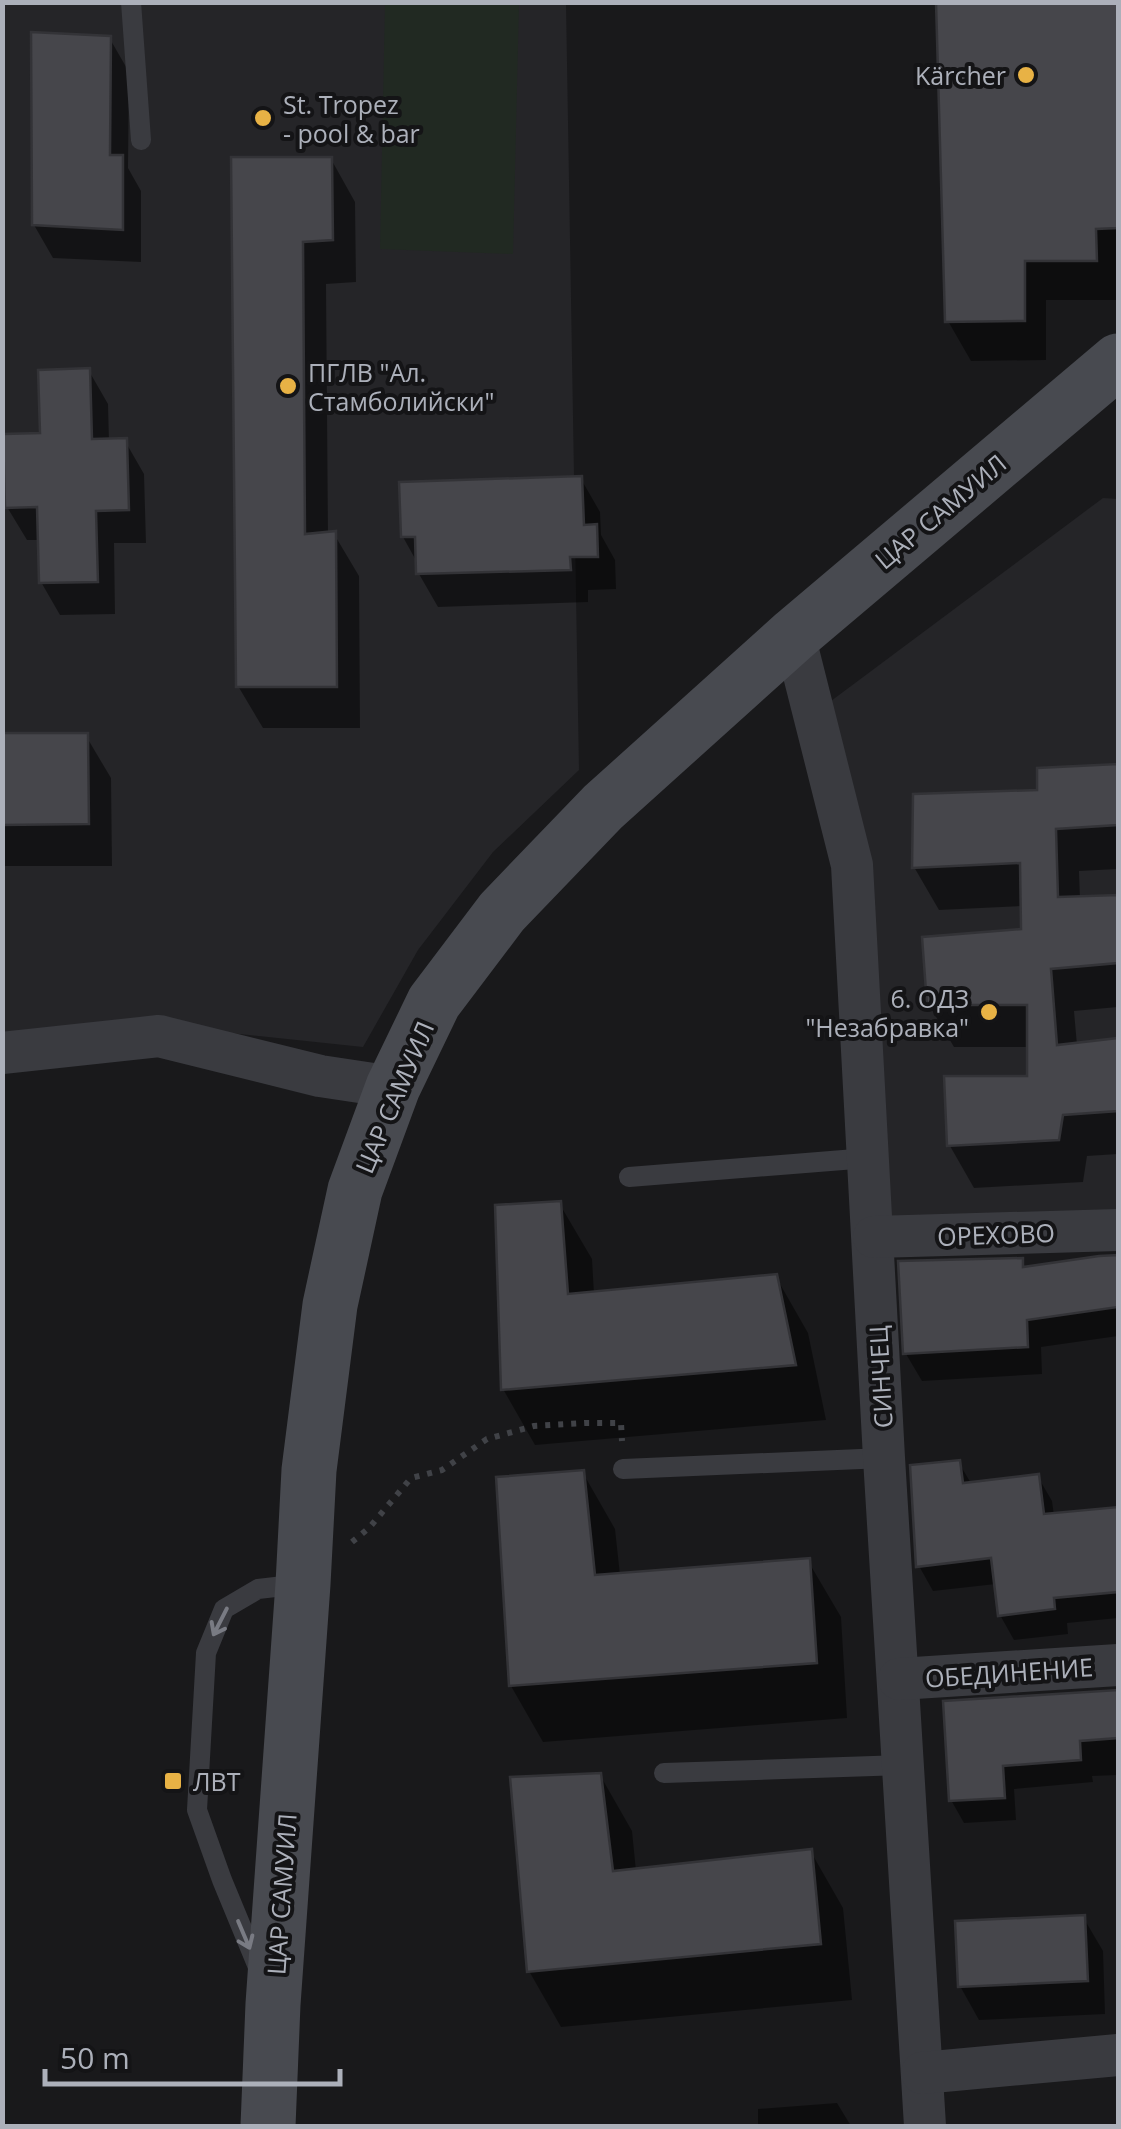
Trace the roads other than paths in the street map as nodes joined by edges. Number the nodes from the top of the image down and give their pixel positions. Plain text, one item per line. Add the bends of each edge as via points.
1 (131, 2) edge
2 (141, 140) dead end
3 (1118, 361) edge
4 (794, 635) junction
5 (2, 1053) edge
6 (393, 1087) junction
7 (868, 1158) junction
8 (629, 1177) dead end
9 (1118, 1230) edge
10 (874, 1237) junction
11 (884, 1458) junction
12 (623, 1469) road end
13 (303, 1566) junction
14 (1118, 1665) edge
15 (899, 1679) junction
16 (904, 1765) junction
17 (664, 1773) dead end
18 (273, 2004) junction
19 (1118, 2055) edge
20 (922, 2073) junction
21 (268, 2126) edge
22 (925, 2126) edge

1 - 2 lane
3 - 4 street, ЦАР САМУИЛ
4 - 6 street, ЦАР САМУИЛ via 603,807 502,912 434,1002
4 - 7 street, СИНЧЕЦ via 852,865
5 - 6 street via 159,1036
6 - 13 street, ЦАР САМУИЛ via 355,1190 330,1305
7 - 8 lane
7 - 10 street, СИНЧЕЦ
9 - 10 street, ОРЕХОВО
10 - 11 street, СИНЧЕЦ
11 - 12 lane
11 - 15 street, СИНЧЕЦ
13 - 18 street, ЦАР САМУИЛ
13 -> 18 lane via 224,1609 206,1652 198,1810
14 - 15 street, ОБЕДИНЕНИЕ
15 - 16 street, СИНЧЕЦ
16 - 17 lane
16 - 20 street, СИНЧЕЦ
18 - 21 street, ЦАР САМУИЛ
19 - 20 street
20 - 22 street, СИНЧЕЦ

